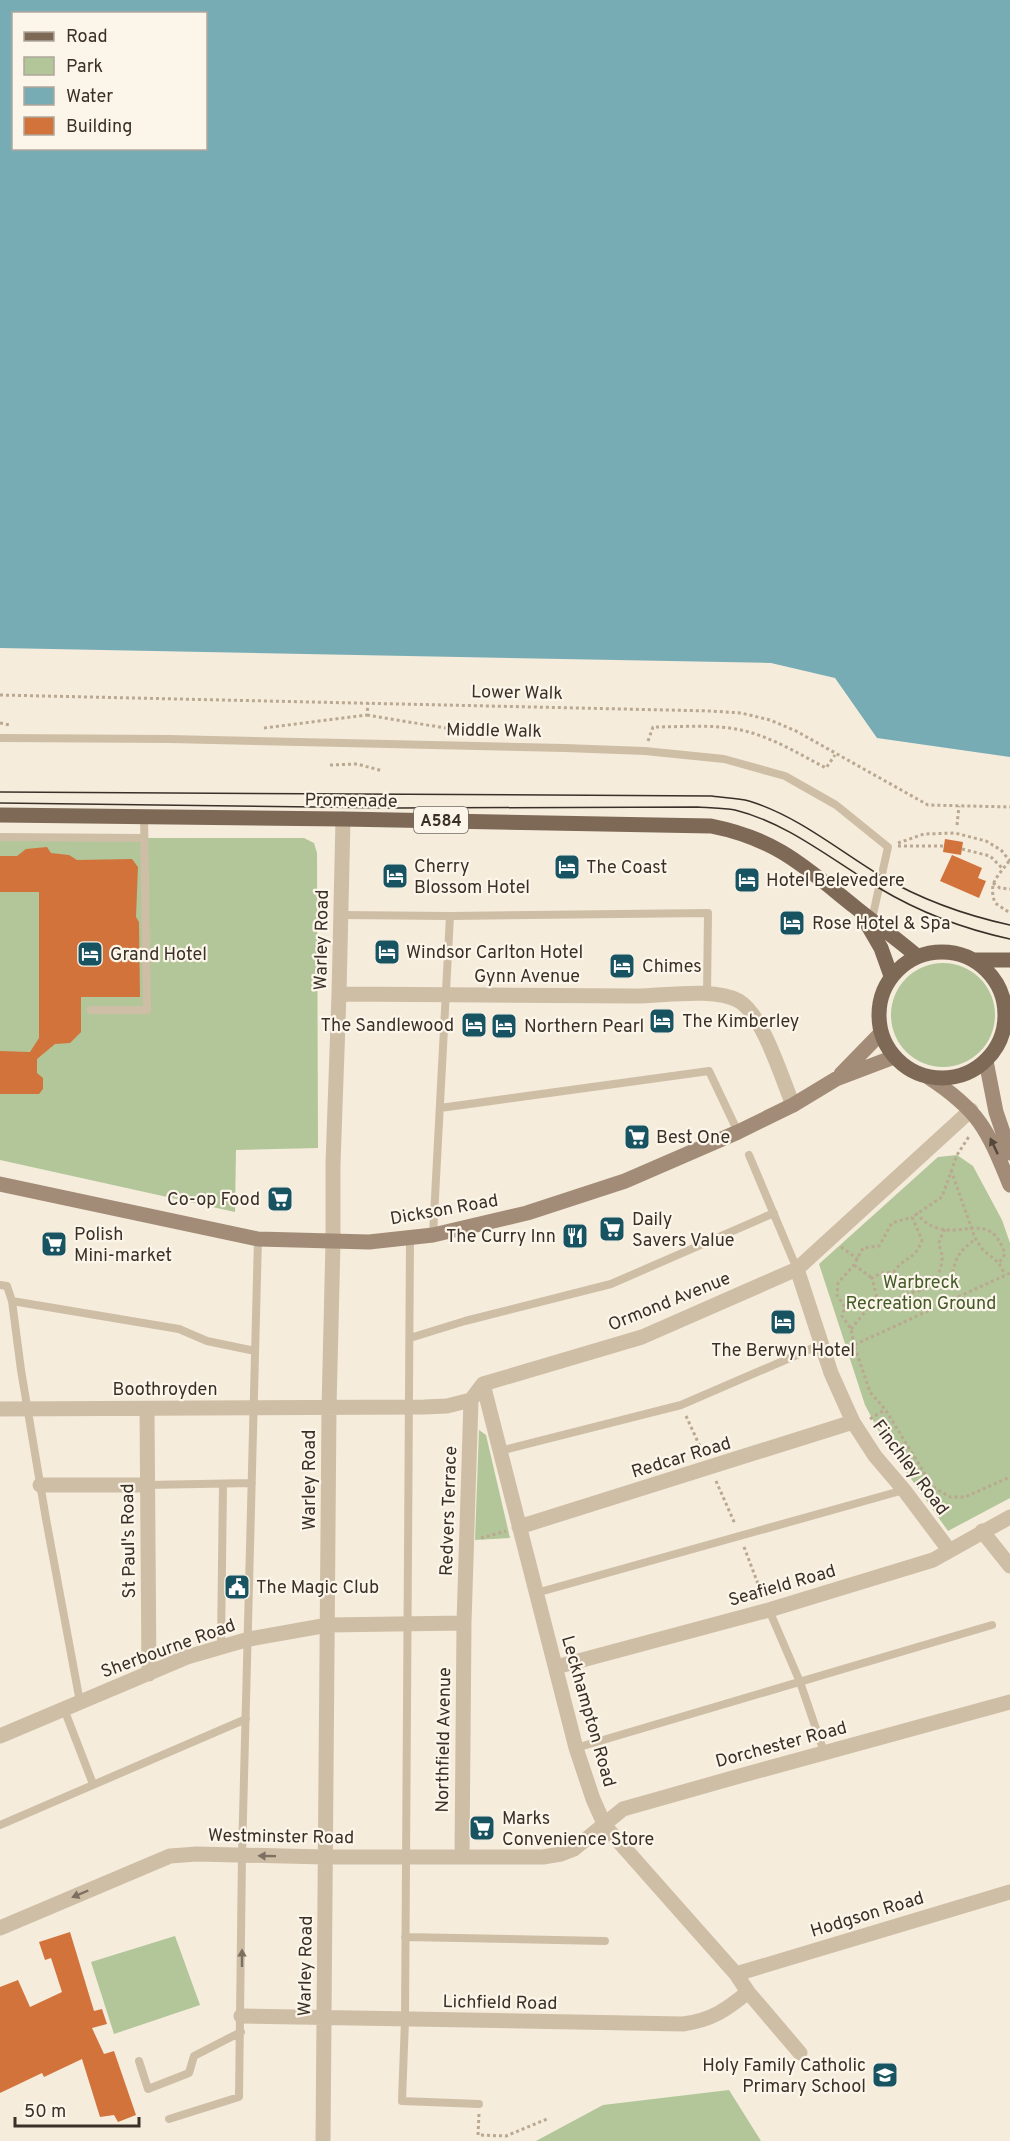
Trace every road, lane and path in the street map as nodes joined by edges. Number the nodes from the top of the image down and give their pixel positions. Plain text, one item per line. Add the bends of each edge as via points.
1 (0, 695) edge
2 (368, 702) junction
3 (367, 715) junction
4 (262, 728) dead end
5 (472, 733) dead end
6 (0, 738) edge
7 (645, 752) junction
8 (836, 755) junction
9 (330, 765) dead end
10 (383, 771) dead end
11 (959, 806) junction
12 (1010, 807) edge
13 (0, 815) edge
14 (144, 816) junction
15 (343, 819) junction
16 (957, 825) dead end
17 (0, 837) edge
18 (144, 838) junction
19 (944, 846) dead end
20 (888, 847) junction
21 (962, 849) dead end
22 (1009, 861) edge
23 (1003, 868) junction
24 (993, 882) junction
25 (1010, 889) edge
26 (857, 909) junction
27 (1010, 913) edge
28 (341, 915) junction
29 (450, 916) junction
30 (872, 919) junction
31 (917, 956) junction
32 (975, 960) junction
33 (1010, 960) edge
34 (891, 976) junction
35 (339, 994) junction
36 (707, 994) junction
37 (447, 995) junction
38 (1008, 1004) edge
39 (91, 1010) dead end
40 (881, 1033) junction
41 (894, 1057) junction
42 (986, 1061) junction
43 (928, 1077) junction
44 (836, 1079) junction
45 (793, 1105) junction
46 (440, 1108) junction
47 (976, 1115) junction
48 (738, 1132) junction
49 (1008, 1144) edge
50 (749, 1155) dead end
51 (951, 1170) junction
52 (0, 1184) edge
53 (1010, 1185) edge
54 (774, 1213) junction
55 (916, 1213) junction
56 (912, 1217) junction
57 (945, 1229) junction
58 (972, 1229) junction
59 (433, 1235) junction
60 (410, 1238) junction
61 (258, 1239) junction
62 (976, 1239) junction
63 (333, 1242) junction
64 (839, 1246) dead end
65 (858, 1259) junction
66 (999, 1263) junction
67 (855, 1264) junction
68 (797, 1269) junction
69 (894, 1272) junction
70 (1008, 1275) edge
71 (872, 1278) junction
72 (0, 1285) edge
73 (931, 1286) junction
74 (906, 1293) junction
75 (12, 1301) junction
76 (879, 1306) junction
77 (851, 1329) junction
78 (410, 1338) junction
79 (820, 1345) junction
80 (854, 1345) junction
81 (255, 1351) junction
82 (483, 1384) junction
83 (471, 1400) junction
84 (681, 1405) junction
85 (410, 1407) junction
86 (254, 1408) junction
87 (329, 1408) junction
88 (0, 1409) edge
89 (27, 1409) junction
90 (147, 1409) junction
91 (885, 1409) junction
92 (872, 1418) dead end
93 (853, 1422) junction
94 (500, 1451) junction
95 (710, 1468) junction
96 (1010, 1477) edge
97 (252, 1483) junction
98 (223, 1484) junction
99 (40, 1485) junction
100 (146, 1485) junction
101 (904, 1490) junction
102 (1010, 1517) edge
103 (519, 1527) junction
104 (982, 1531) junction
105 (467, 1541) junction
106 (949, 1550) junction
107 (1010, 1566) edge
108 (536, 1593) junction
109 (769, 1610) junction
110 (408, 1623) junction
111 (464, 1623) junction
112 (328, 1625) junction
113 (992, 1625) dead end
114 (249, 1639) junction
115 (221, 1646) junction
116 (556, 1667) junction
117 (149, 1674) junction
118 (800, 1682) junction
119 (80, 1702) junction
120 (1010, 1702) edge
121 (64, 1709) junction
122 (246, 1719) junction
123 (0, 1736) edge
124 (576, 1749) junction
125 (824, 1752) junction
126 (93, 1784) junction
127 (0, 1825) edge
128 (605, 1826) junction
129 (574, 1849) joint
130 (242, 1855) junction
131 (325, 1857) junction
132 (405, 1857) junction
133 (462, 1857) junction
134 (1010, 1892) edge
135 (0, 1928) edge
136 (405, 1937) junction
137 (605, 1941) dead end
138 (736, 1974) junction
139 (748, 1992) junction
140 (324, 2018) junction
141 (405, 2020) junction
142 (241, 2024) junction
143 (800, 2053) dead end
144 (139, 2061) dead end
145 (479, 2104) joint
146 (169, 2119) dead end
147 (547, 2119) dead end
148 (323, 2141) edge

1 - 2 path, Lower Walk
2 - 3 path
2 - 8 path, Lower Walk via 741,713 796,731
3 - 4 path
3 - 5 path
6 - 7 lane, Middle Walk
7 - 8 path via 653,727 740,730 772,740 826,768
7 - 20 lane, Middle Walk via 724,759 784,776 836,805
8 - 11 path, Lower Walk via 928,805
9 - 10 path via 357,764
11 - 12 path, Lower Walk
11 - 16 path
13 - 14 main road, Promenade / A584
14 - 15 main road, Promenade / A584
14 - 18 lane
15 - 26 main road, Promenade / A584 via 711,826 770,844 798,861
15 - 28 street, Warley Road
17 - 18 lane
18 - 39 lane via 147,1010
19 - 20 path
20 - 22 path via 924,834 956,833 986,841 1001,850
20 - 30 lane
21 - 23 path via 990,856
22 - 23 path
23 - 24 path
24 - 25 path
24 - 27 path via 995,903
26 - 30 main road, Promenade / A584
26 - 34 main road, Promenade / A584 via 881,948
28 - 29 lane
28 - 35 street, Warley Road
29 - 36 lane via 708,913
29 - 37 lane
30 - 31 main road, Promenade / A584
31 - 32 main road via 936,951 956,952
31 - 34 main road
32 - 33 main road
32 - 38 main road via 990,972
34 - 40 main road via 879,1003
35 - 37 street, Gynn Avenue
35 - 63 street, Warley Road
36 - 37 street, Gynn Avenue
36 - 45 street, Gynn Avenue via 740,1001 751,1011 760,1023
37 - 46 lane
38 - 42 main road via 1002,1036
40 - 41 main road
40 - 44 street, Dickson Road
41 - 43 main road via 909,1070
41 - 44 street, Dickson Road
42 - 43 main road via 956,1077
42 - 49 street
43 - 47 street via 956,1095
44 - 45 street, Dickson Road
45 - 48 street, Dickson Road
46 - 48 lane via 708,1071
46 - 59 lane
47 - 51 path
53 -> 47 street via 993,1142
47 - 68 street, Ormond Avenue
48 - 59 street, Dickson Road via 576,1198
50 - 54 lane
51 - 55 path via 942,1197
51 - 58 path
52 - 61 street, Dickson Road
54 - 68 lane
54 - 78 lane via 611,1284
55 - 56 path
55 - 57 path via 930,1225
56 - 65 path via 892,1223 879,1246 863,1248
56 - 69 path via 922,1240 918,1253
57 - 58 path
57 - 73 path via 939,1244 943,1256
58 - 62 path
58 - 66 path via 992,1230 1000,1238 1005,1254
59 - 60 street, Dickson Road
60 - 63 street, Dickson Road
60 - 78 lane
61 - 63 street, Dickson Road
61 - 81 lane
62 - 66 path
62 - 73 path via 961,1249 951,1282
63 - 87 street, Warley Road
64 - 65 path
65 - 67 path
66 - 70 path
67 - 71 path
67 - 77 path via 838,1283 837,1295 845,1307 842,1316
68 - 79 street, Finchley Road
68 - 82 street, Ormond Avenue via 642,1337
69 - 71 path
69 - 74 path
70 - 80 path
71 - 76 path
72 - 75 lane via 7,1286
73 - 74 path
74 - 76 path via 893,1305
75 - 81 lane via 179,1329 207,1341
75 - 89 lane
76 - 77 path via 869,1307
77 - 80 path
78 - 85 lane
79 - 84 lane
79 - 93 street, Finchley Road
80 - 91 path via 870,1392
81 - 86 lane
82 - 83 street
82 - 94 street, Leckhampton Road
83 - 85 street via 447,1406
83 - 105 street, Redvers Terrace
84 - 94 lane
84 - 95 path
85 - 87 street
85 - 110 lane
86 - 87 street, Boothroyden
86 - 90 street, Boothroyden
86 - 97 lane
87 - 112 street, Warley Road
88 - 89 street, Boothroyden
89 - 90 street, Boothroyden
89 - 99 lane
90 - 100 street, St Paul's Road
91 - 92 path
91 - 96 path via 933,1488 951,1497 965,1497
93 - 95 street, Redcar Road
93 - 101 street, Finchley Road
94 - 103 street, Leckhampton Road
95 - 103 street, Redcar Road
97 - 98 lane
97 - 114 lane
98 - 100 lane
98 - 115 lane
99 - 100 street
99 - 119 lane
100 - 117 street, St Paul's Road
101 - 106 street, Finchley Road
101 - 108 lane
102 - 104 street, Seafield Road
103 - 105 path
103 - 108 street, Leckhampton Road
104 - 106 street, Seafield Road
104 - 107 street
105 - 111 street, Redvers Terrace
106 - 109 street, Seafield Road via 933,1560
108 - 116 street, Leckhampton Road
109 - 116 street, Seafield Road
109 - 118 lane
110 - 111 street, Sherbourne Road
110 - 112 street, Sherbourne Road
110 - 132 lane
111 - 133 street, Northfield Avenue
112 - 114 street, Sherbourne Road
112 - 131 street, Warley Road
113 - 118 lane
114 - 115 street, Sherbourne Road
114 - 122 lane
115 - 117 street, Sherbourne Road
116 - 124 street, Leckhampton Road
117 - 119 street, Sherbourne Road
118 - 124 lane
118 - 125 lane
119 - 121 street, Sherbourne Road
120 - 125 street, Dorchester Road
121 - 123 street, Sherbourne Road
121 - 126 lane
122 - 126 lane
122 - 130 lane
124 - 128 street, Leckhampton Road
125 - 128 street, Dorchester Road via 623,1809
126 - 127 lane
128 - 129 street, Dorchester Road
128 - 138 street, Leckhampton Road
129 - 133 street, Westminster Road via 543,1857
131 -> 130 street, Westminster Road
130 -> 135 street, Westminster Road via 171,1856
142 -> 130 lane
131 - 132 street, Westminster Road
131 - 140 street, Warley Road
132 - 133 street, Westminster Road
132 - 136 lane
134 - 138 street, Hodgson Road
136 - 137 lane
136 - 141 lane
138 - 139 street, Leckhampton Road
139 - 141 street, Lichfield Road via 715,2016 683,2024
139 - 143 street, Leckhampton Road
140 - 141 street, Lichfield Road
140 - 142 street, Lichfield Road
140 - 148 street, Warley Road
141 - 145 lane via 402,2102
142 - 144 lane via 194,2056 189,2073 148,2088
142 - 146 lane via 239,2097
145 - 147 path via 478,2135 506,2136

